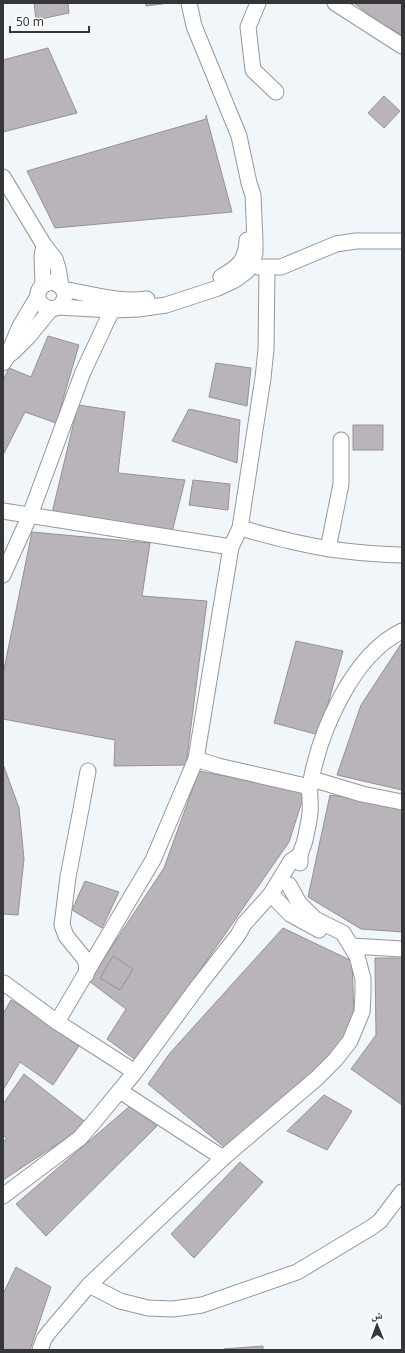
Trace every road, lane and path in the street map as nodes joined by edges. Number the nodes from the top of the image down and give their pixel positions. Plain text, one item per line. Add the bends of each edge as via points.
1 (189, 3) edge
2 (258, 3) edge
3 (336, 3) edge
4 (402, 46) edge
5 (276, 92) dead end
6 (3, 177) edge
7 (249, 183) junction
8 (402, 241) edge
9 (44, 244) junction
10 (251, 266) junction
11 (267, 268) junction
12 (62, 288) junction
13 (40, 290) junction
14 (165, 300) junction
15 (54, 308) junction
16 (112, 310) junction
17 (5, 360) edge
18 (341, 440) dead end
19 (3, 511) edge
20 (30, 515) junction
21 (240, 528) junction
22 (231, 547) junction
23 (328, 549) junction
24 (402, 555) edge
25 (3, 575) edge
26 (402, 631) edge
27 (196, 759) junction
28 (88, 771) dead end
29 (311, 783) junction
30 (402, 802) edge
31 (300, 855) junction
32 (289, 885) junction
33 (274, 897) junction
34 (349, 942) junction
35 (402, 949) edge
36 (86, 974) junction
37 (3, 983) edge
38 (57, 1022) junction
39 (135, 1072) junction
40 (120, 1090) junction
41 (223, 1158) junction
42 (402, 1192) edge
43 (3, 1196) edge
44 (89, 1286) junction
45 (40, 1350) edge

1 - 7 street via 194,26 239,136
2 - 5 street via 248,27 253,70
3 - 4 street
6 - 9 street
7 - 10 street via 253,195 255,240
7 - 14 street via 246,195 246,249 239,264 220,278
8 - 11 street via 356,241 336,244 281,267
9 - 12 street via 55,259
9 - 13 street
10 - 11 street
10 - 14 street via 235,280 218,288
11 - 21 street via 263,378
12 - 13 street via 52,282
12 - 14 street via 123,299
12 - 15 street via 62,304
13 - 15 street via 40,302 44,307
13 - 17 street
14 - 16 street via 138,309
15 - 16 street
15 - 17 street
16 - 20 street via 83,372
18 - 23 street via 341,484
19 - 20 street
20 - 22 street
20 - 25 street
21 - 22 street
21 - 23 street
22 - 27 street
23 - 24 street
26 - 29 street via 384,643 361,665 350,680 329,724
27 - 29 street via 218,766
27 - 36 street via 153,860
28 - 36 street via 68,877 62,925 66,936 84,958 87,965
29 - 30 street
29 - 31 street via 308,826
31 - 32 street via 299,867
31 - 33 street via 291,861
32 - 33 street
32 - 34 street via 299,903 315,919 341,931
33 - 34 street via 297,919
33 - 39 street via 244,924
34 - 35 street
34 - 41 street via 360,965 363,995 362,1012 350,1041 317,1078
36 - 38 street
37 - 38 street
38 - 39 street
39 - 40 street
40 - 41 street
40 - 43 street via 80,1138
41 - 44 street
42 - 44 street via 380,1221 297,1272 202,1305 173,1309 148,1308 120,1301
44 - 45 street via 49,1332

